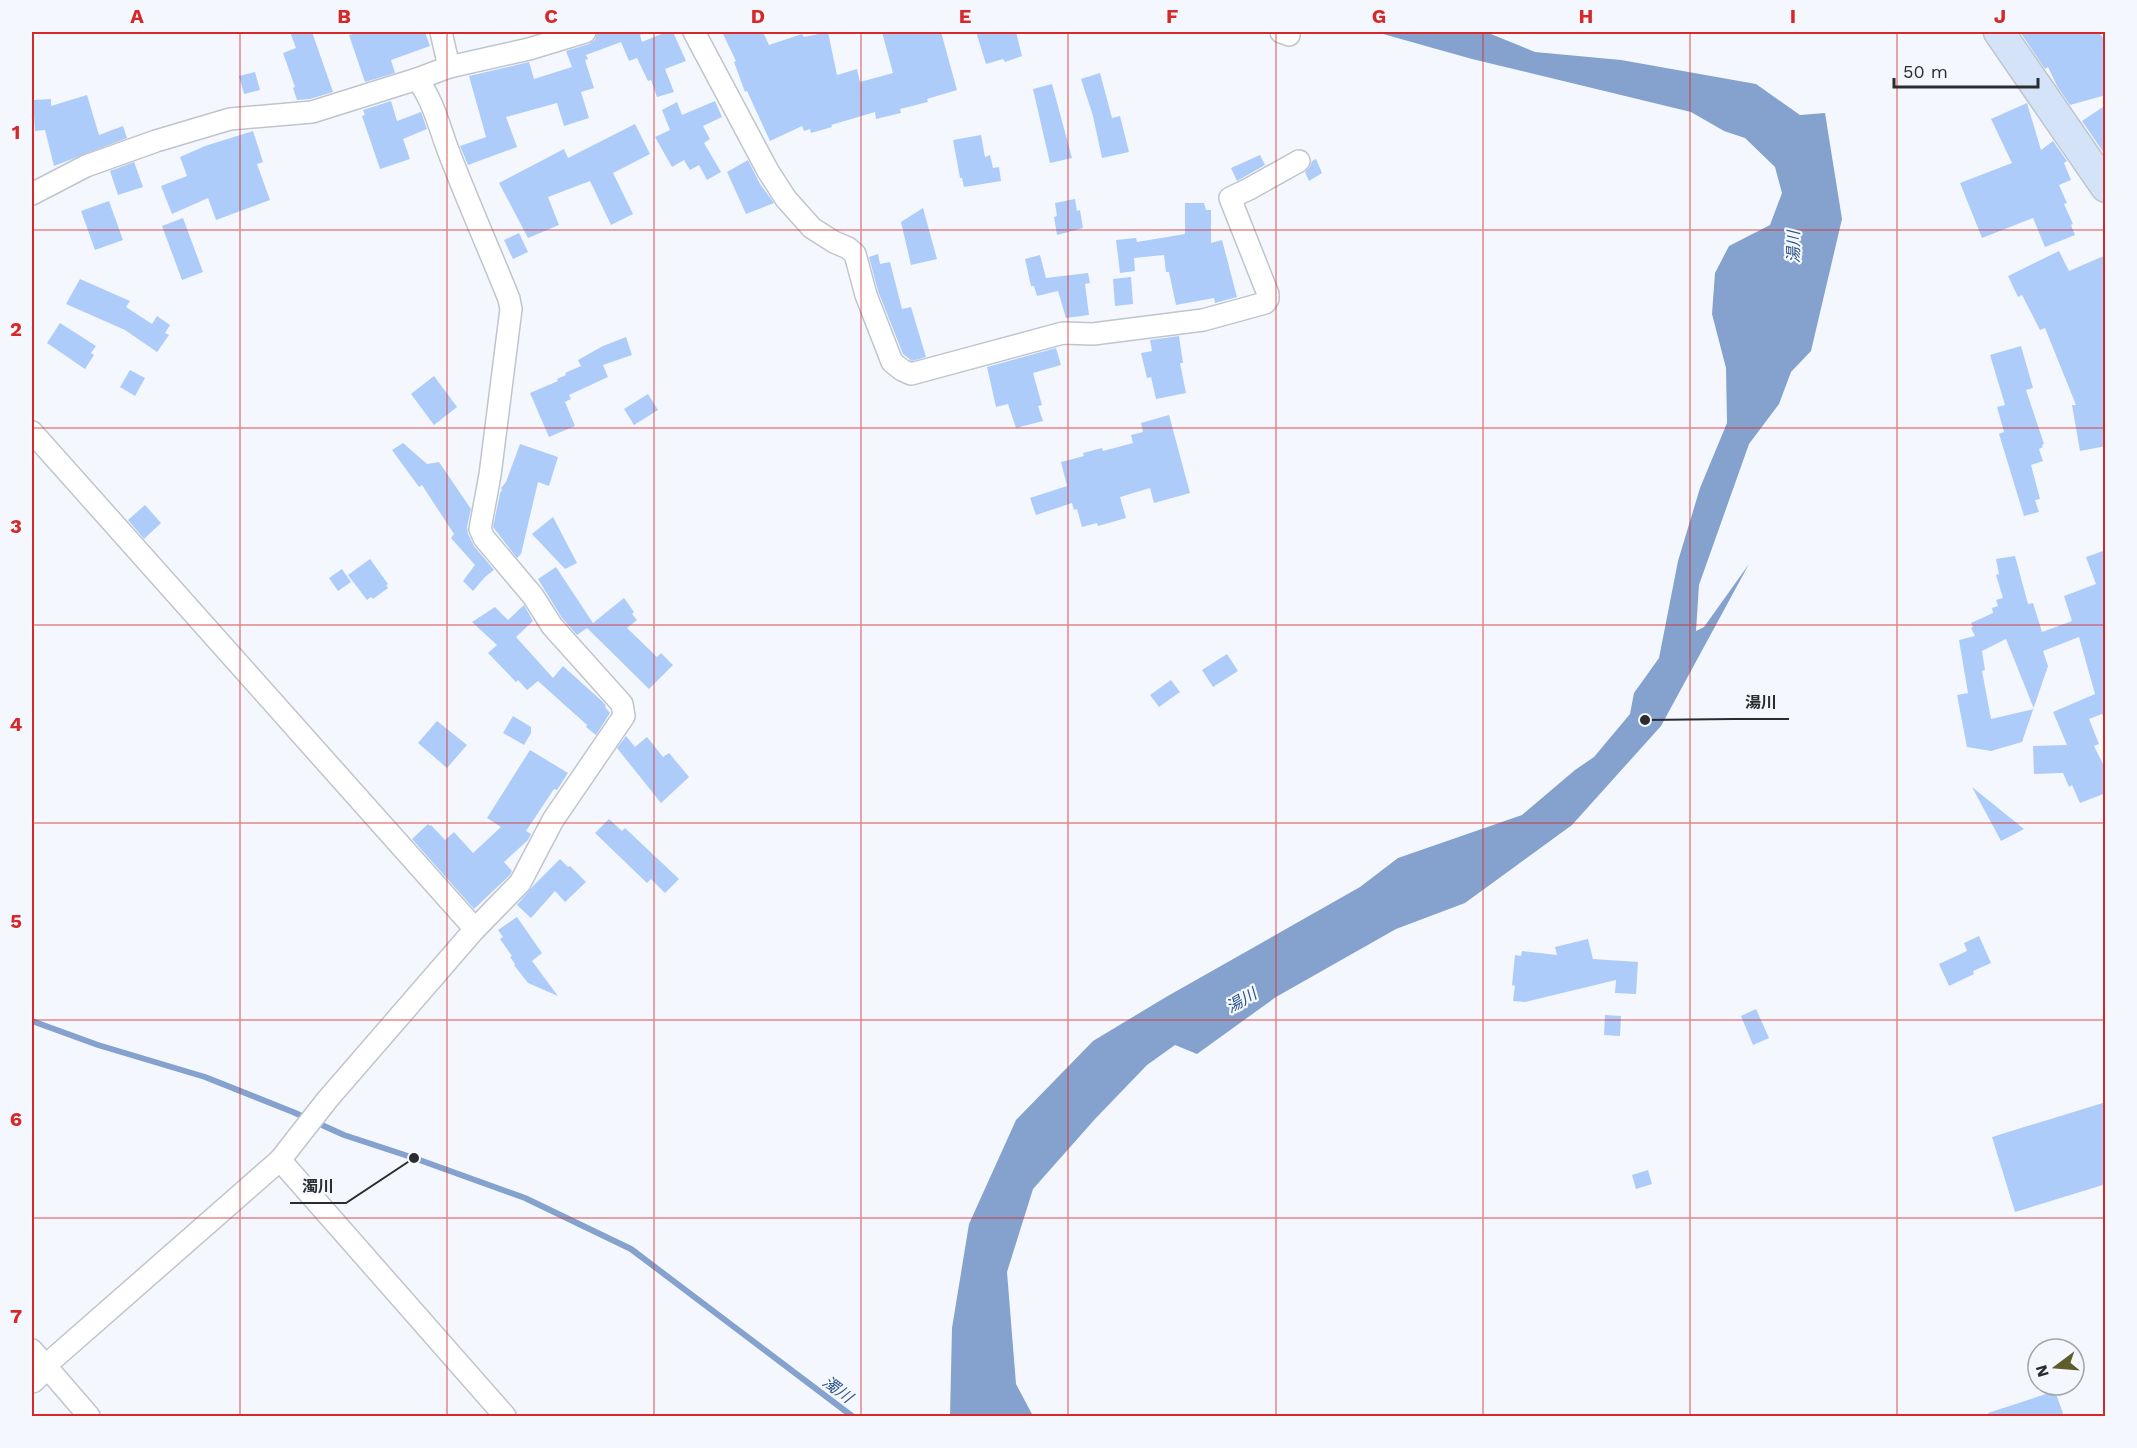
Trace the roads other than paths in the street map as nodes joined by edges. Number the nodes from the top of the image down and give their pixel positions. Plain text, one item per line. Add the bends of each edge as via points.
1 (441, 32) edge
2 (585, 32) edge
3 (694, 32) edge
4 (1999, 32) edge
5 (449, 67) junction
6 (417, 79) junction
7 (1299, 161) dead end
8 (2106, 187) edge
9 (32, 194) edge
10 (32, 432) edge
11 (475, 929) junction
12 (280, 1160) junction
13 (35, 1367) edge
14 (89, 1416) edge
15 (505, 1416) edge

1 - 5 street
2 - 5 street
3 - 7 street via 786,199 812,228 855,254 892,362 911,374 1063,333 1093,334 1203,320 1265,303 1268,294 1230,198
4 - 8 main road
5 - 6 street
6 - 9 street via 312,112 230,119 166,137 86,166
6 - 11 street via 435,112 512,309 480,530 552,626 622,704 624,716 553,820 520,883
10 - 11 street
11 - 12 street
12 - 13 street
12 - 15 street
13 - 14 street

